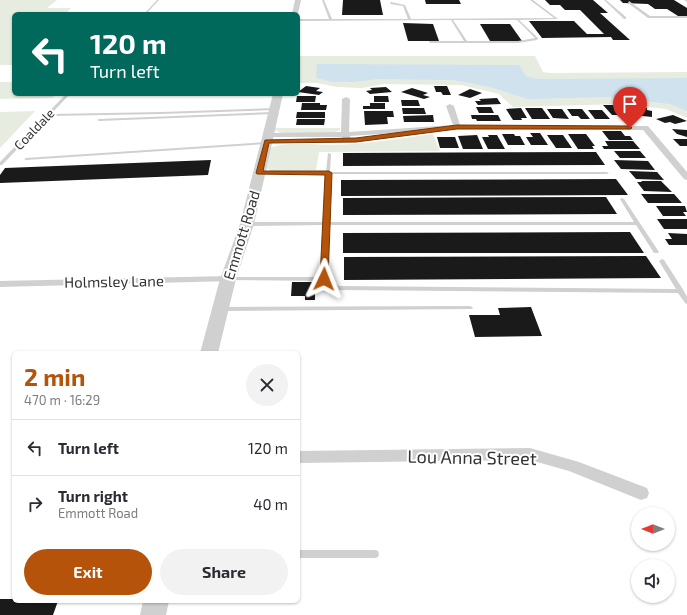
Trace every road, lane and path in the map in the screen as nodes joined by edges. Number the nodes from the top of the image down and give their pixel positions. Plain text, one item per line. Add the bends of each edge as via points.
1 (158, 0) edge
2 (298, 0) edge
3 (323, 0) edge
4 (530, 0) edge
5 (605, 0) edge
6 (629, 2) dead end
7 (391, 3) dead end
8 (147, 12) edge
9 (295, 12) edge
10 (687, 17) edge
11 (625, 18) dead end
12 (300, 20) edge
13 (331, 20) junction
14 (410, 20) junction
15 (452, 20) junction
16 (518, 20) junction
17 (430, 42) dead end
18 (466, 42) junction
19 (66, 96) edge
20 (278, 96) edge
21 (346, 99) dead end
22 (450, 106) dead end
23 (274, 111) junction
24 (48, 114) junction
25 (99, 120) dead end
26 (457, 127) junction
27 (346, 137) junction
28 (267, 140) junction
29 (329, 154) dead end
30 (26, 159) dead end
31 (0, 164) edge
32 (259, 173) junction
33 (329, 173) junction
34 (607, 173) dead end
35 (687, 177) edge
36 (622, 199) dead end
37 (638, 223) junction
38 (247, 224) junction
39 (326, 224) junction
40 (656, 252) dead end
41 (662, 261) dead end
42 (228, 279) junction
43 (324, 279) junction
44 (0, 284) edge
45 (681, 292) junction
46 (687, 302) edge
47 (470, 308) dead end
48 (220, 309) junction
49 (210, 351) edge
50 (300, 457) edge
51 (640, 493) dead end
52 (300, 554) edge
53 (375, 554) dead end
54 (156, 603) edge
55 (153, 615) edge

1 - 8 lane
2 - 9 street
3 - 13 lane
4 - 16 lane via 557,19
5 - 11 lane
6 - 10 lane via 649,17
7 - 14 lane via 404,6
12 - 13 lane
13 - 14 lane
14 - 15 lane
15 - 16 lane
15 - 18 lane
16 - 18 lane via 537,39 518,42
17 - 18 lane
19 - 24 lane, Coaldale
20 - 23 street, Emmott Road
21 - 27 street
22 - 26 street
23 - 24 lane
23 - 25 lane
23 - 28 street, Emmott Road
24 - 31 lane, Coaldale
26 - 27 street via 394,136
26 - 35 street via 645,128
27 - 28 street
28 - 30 lane
28 - 32 street, Emmott Road
29 - 33 lane
32 - 33 lane
32 - 38 street, Emmott Road
33 - 34 lane
33 - 39 lane
36 - 37 lane
37 - 39 lane
37 - 40 lane
38 - 39 lane
38 - 42 street, Emmott Road
39 - 43 lane
41 - 45 lane
42 - 43 lane
42 - 44 street, Holmsley Lane
42 - 48 street, Emmott Road
43 - 45 lane via 338,288
45 - 46 lane
47 - 48 lane
48 - 49 street, Emmott Road
50 - 51 street, Lou Anna Street via 530,454 573,466
52 - 53 lane
54 - 55 street

